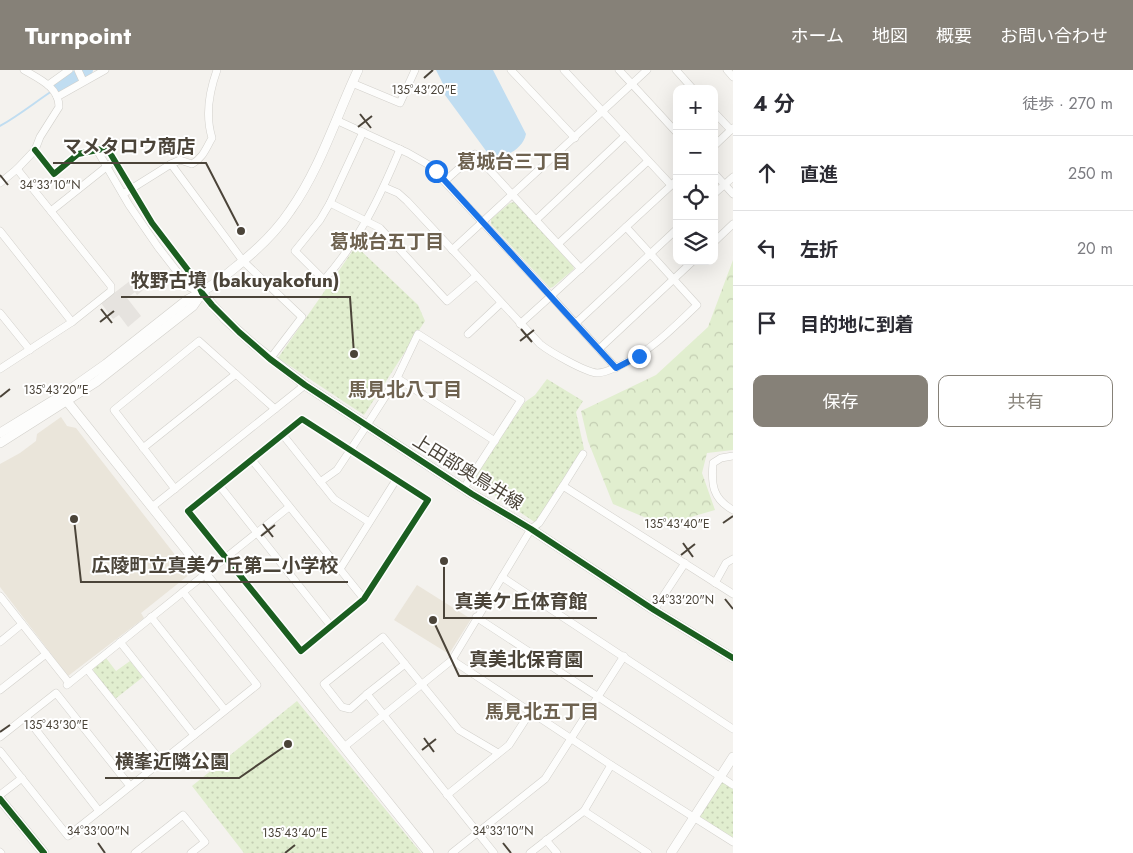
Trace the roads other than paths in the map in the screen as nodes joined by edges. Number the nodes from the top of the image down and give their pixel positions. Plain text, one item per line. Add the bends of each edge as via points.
1 (24, 70) edge
2 (69, 70) edge
3 (78, 70) edge
4 (104, 70) edge
5 (217, 70) edge
6 (358, 70) edge
7 (415, 70) edge
8 (512, 70) edge
9 (564, 70) edge
10 (619, 70) edge
11 (647, 70) edge
12 (676, 70) edge
13 (727, 70) edge
14 (733, 77) edge
15 (83, 81) junction
16 (352, 83) junction
17 (632, 84) junction
18 (689, 85) edge
19 (50, 86) junction
20 (57, 96) junction
21 (603, 112) junction
22 (718, 116) edge
23 (336, 120) junction
24 (732, 129) edge
25 (675, 130) edge
26 (363, 132) junction
27 (626, 136) junction
28 (575, 138) junction
29 (718, 142) edge
30 (400, 149) junction
31 (35, 150) junction
32 (97, 150) junction
33 (114, 161) junction
34 (648, 161) junction
35 (171, 164) junction
36 (107, 166) junction
37 (17, 169) junction
38 (716, 175) edge
39 (733, 177) edge
40 (445, 181) junction
41 (0, 183) edge
42 (725, 184) junction
43 (671, 186) joint
44 (384, 187) junction
45 (131, 189) junction
46 (718, 190) edge
47 (123, 194) junction
48 (733, 194) edge
49 (512, 195) junction
50 (330, 203) junction
51 (51, 211) junction
52 (367, 220) junction
53 (536, 220) junction
54 (482, 223) junction
55 (733, 224) edge
56 (626, 227) junction
57 (0, 231) edge
58 (673, 233) edge
59 (718, 238) edge
60 (558, 244) junction
61 (452, 250) junction
62 (650, 254) junction
63 (243, 261) junction
64 (689, 265) edge
65 (581, 269) junction
66 (476, 276) junction
67 (674, 280) junction
68 (202, 293) junction
69 (551, 296) junction
70 (501, 304) junction
71 (0, 313) edge
72 (72, 322) junction
73 (576, 323) junction
74 (520, 324) junction
75 (468, 334) dead end
76 (599, 349) junction
77 (30, 350) junction
78 (270, 359) junction
79 (616, 368) junction
80 (0, 370) edge
81 (236, 374) junction
82 (397, 378) junction
83 (306, 385) junction
84 (65, 398) junction
85 (276, 409) junction
86 (367, 425) junction
87 (0, 434) edge
88 (283, 435) junction
89 (495, 441) junction
90 (0, 443) edge
91 (143, 448) junction
92 (349, 450) junction
93 (583, 454) dead end
94 (733, 456) edge
95 (252, 460) junction
96 (396, 480) junction
97 (320, 482) junction
98 (220, 485) junction
99 (563, 486) junction
100 (464, 488) junction
101 (175, 489) junction
102 (152, 507) junction
103 (289, 507) junction
104 (733, 510) edge
105 (369, 522) junction
106 (531, 529) junction
107 (257, 532) junction
108 (225, 558) junction
109 (685, 563) junction
110 (731, 563) edge
111 (340, 569) junction
112 (206, 574) junction
113 (502, 577) junction
114 (715, 583) junction
115 (183, 592) junction
116 (733, 594) edge
117 (0, 596) edge
118 (364, 599) junction
119 (654, 610) junction
120 (151, 617) junction
121 (476, 617) junction
122 (22, 624) junction
123 (332, 626) junction
124 (0, 642) edge
125 (120, 642) junction
126 (46, 654) junction
127 (624, 656) junction
128 (733, 658) edge
129 (452, 660) junction
130 (405, 664) junction
131 (86, 669) junction
132 (422, 684) junction
133 (0, 690) edge
134 (367, 694) junction
135 (598, 698) junction
136 (225, 710) junction
137 (531, 711) junction
138 (383, 715) junction
139 (26, 717) junction
140 (733, 728) edge
141 (194, 736) junction
142 (0, 737) edge
143 (572, 738) junction
144 (344, 746) junction
145 (0, 751) edge
146 (498, 753) junction
147 (733, 757) edge
148 (162, 761) junction
149 (611, 765) junction
150 (720, 777) junction
151 (22, 778) junction
152 (733, 785) edge
153 (130, 786) junction
154 (0, 794) edge
155 (447, 795) junction
156 (0, 799) edge
157 (99, 811) junction
158 (584, 811) junction
159 (693, 817) junction
160 (478, 833) junction
161 (546, 840) junction
162 (733, 842) edge
163 (44, 853) edge
164 (135, 853) edge
165 (191, 853) edge
166 (429, 853) edge
167 (452, 853) edge
168 (494, 853) edge
169 (530, 853) edge
170 (557, 853) edge
171 (648, 853) edge
172 (671, 853) edge

1 - 19 street
2 - 19 street
3 - 15 street
4 - 15 street
5 - 35 street via 209,93 208,124 212,138 204,153 192,164 180,160
6 - 16 street
7 - 16 street via 400,103
8 - 28 street
9 - 21 street
10 - 17 street
11 - 17 street
12 - 18 street
13 - 14 street
15 - 20 street
16 - 23 street
17 - 21 street
17 - 25 street
19 - 20 street
20 - 31 street via 58,111
21 - 27 street
21 - 28 street
22 - 24 street
23 - 26 street
23 - 63 street via 310,178 290,212
24 - 29 street
26 - 30 street
26 - 50 street
27 - 34 street
27 - 53 street
28 - 49 street
30 - 40 street via 422,160
30 - 44 street
31 - 32 street via 54,174 78,154
31 - 37 street
32 - 33 street via 107,148
32 - 36 street
33 - 36 street
33 - 45 street
34 - 43 street
34 - 60 street
35 - 45 street
35 - 63 street
36 - 47 street
36 - 51 street
37 - 41 street
37 - 51 street
38 - 42 street
39 - 42 street
40 - 49 street via 475,154
40 - 54 street
42 - 46 street
42 - 48 street
43 - 56 street
44 - 52 street
44 - 61 street via 403,197
45 - 47 street
45 - 68 street
47 - 68 street via 172,266 189,287
49 - 53 street
49 - 54 street
50 - 52 street
50 - 52 street via 295,252 324,280 346,254
51 - 72 street via 111,291
52 - 66 street via 386,233 447,301
53 - 60 street
54 - 61 street
54 - 69 street
55 - 59 street
56 - 62 street
56 - 65 street
57 - 72 street
58 - 62 street
60 - 65 street
61 - 66 street
62 - 67 street
62 - 73 street
63 - 68 street
63 - 78 street via 302,318
64 - 67 street
65 - 69 street
66 - 70 street
67 - 76 street
67 - 79 street via 697,305 649,350
68 - 78 street, 上田部奥鳥井線 via 225,319
68 - 84 street via 187,300
69 - 73 street
69 - 74 street
70 - 74 street
70 - 75 street
71 - 77 street
72 - 77 street
73 - 76 street
74 - 79 street via 546,349 588,370 599,373
76 - 79 street
77 - 80 street
78 - 83 street, 上田部奥鳥井線
81 - 85 street
81 - 91 street
81 - 91 street via 199,341 114,410
82 - 86 street
82 - 89 street
82 - 89 street via 418,334 521,400
83 - 85 street
83 - 86 street, 上田部奥鳥井線
84 - 87 street
84 - 90 street
84 - 102 street
85 - 101 street
86 - 92 street
86 - 100 street, 上田部奥鳥井線
88 - 92 street via 302,419
88 - 95 street
88 - 97 street
89 - 100 street
91 - 101 street
92 - 96 street
92 - 97 street via 337,470
93 - 99 street
94 - 104 street via 713,463 712,473 721,502
95 - 98 street
95 - 103 street
96 - 105 street
96 - 118 street via 428,500
97 - 105 street via 334,499
98 - 107 street
98 - 108 street via 188,511
99 - 106 street via 539,523
99 - 109 street
100 - 106 street, 上田部奥鳥井線
101 - 102 street
102 - 112 street
103 - 107 street
103 - 111 street
105 - 111 street
106 - 113 street
106 - 119 street, 上田部奥鳥井線
107 - 108 street
107 - 123 street
108 - 112 street
108 - 123 street via 300,651
109 - 114 street
109 - 119 street
110 - 114 street
111 - 118 street
112 - 115 street
112 - 144 street
113 - 121 street
113 - 127 street
114 - 116 street
115 - 120 street
115 - 136 street via 257,685
117 - 122 street
118 - 123 street
119 - 128 street, 上田部奥鳥井線
120 - 125 street
120 - 136 street
121 - 129 street
121 - 135 street
122 - 124 street
122 - 126 street
125 - 131 street
125 - 141 street
126 - 131 street via 68,684
126 - 133 street
127 - 135 street
127 - 140 street
129 - 132 street
129 - 137 street
130 - 132 street
130 - 134 street
130 - 134 street via 384,637 324,684 342,707 350,709
131 - 148 street
132 - 138 street
132 - 146 street via 459,730
134 - 138 street
135 - 143 street
135 - 150 street
136 - 141 street
137 - 143 street
137 - 146 street via 509,745
138 - 144 street
138 - 155 street
139 - 142 street
139 - 153 street via 56,693
139 - 157 street
141 - 148 street
143 - 149 street
143 - 160 street via 545,779
144 - 166 street
145 - 151 street
146 - 155 street
147 - 150 street
148 - 153 street
149 - 158 street
149 - 159 street
150 - 152 street
150 - 159 street
151 - 154 street
151 - 157 street via 68,836
153 - 157 street
155 - 160 street
156 - 163 street
158 - 161 street
158 - 171 street
159 - 162 street
159 - 172 street
160 - 167 street
160 - 168 street
161 - 169 street
161 - 170 street
164 - 165 street via 183,815 205,842

